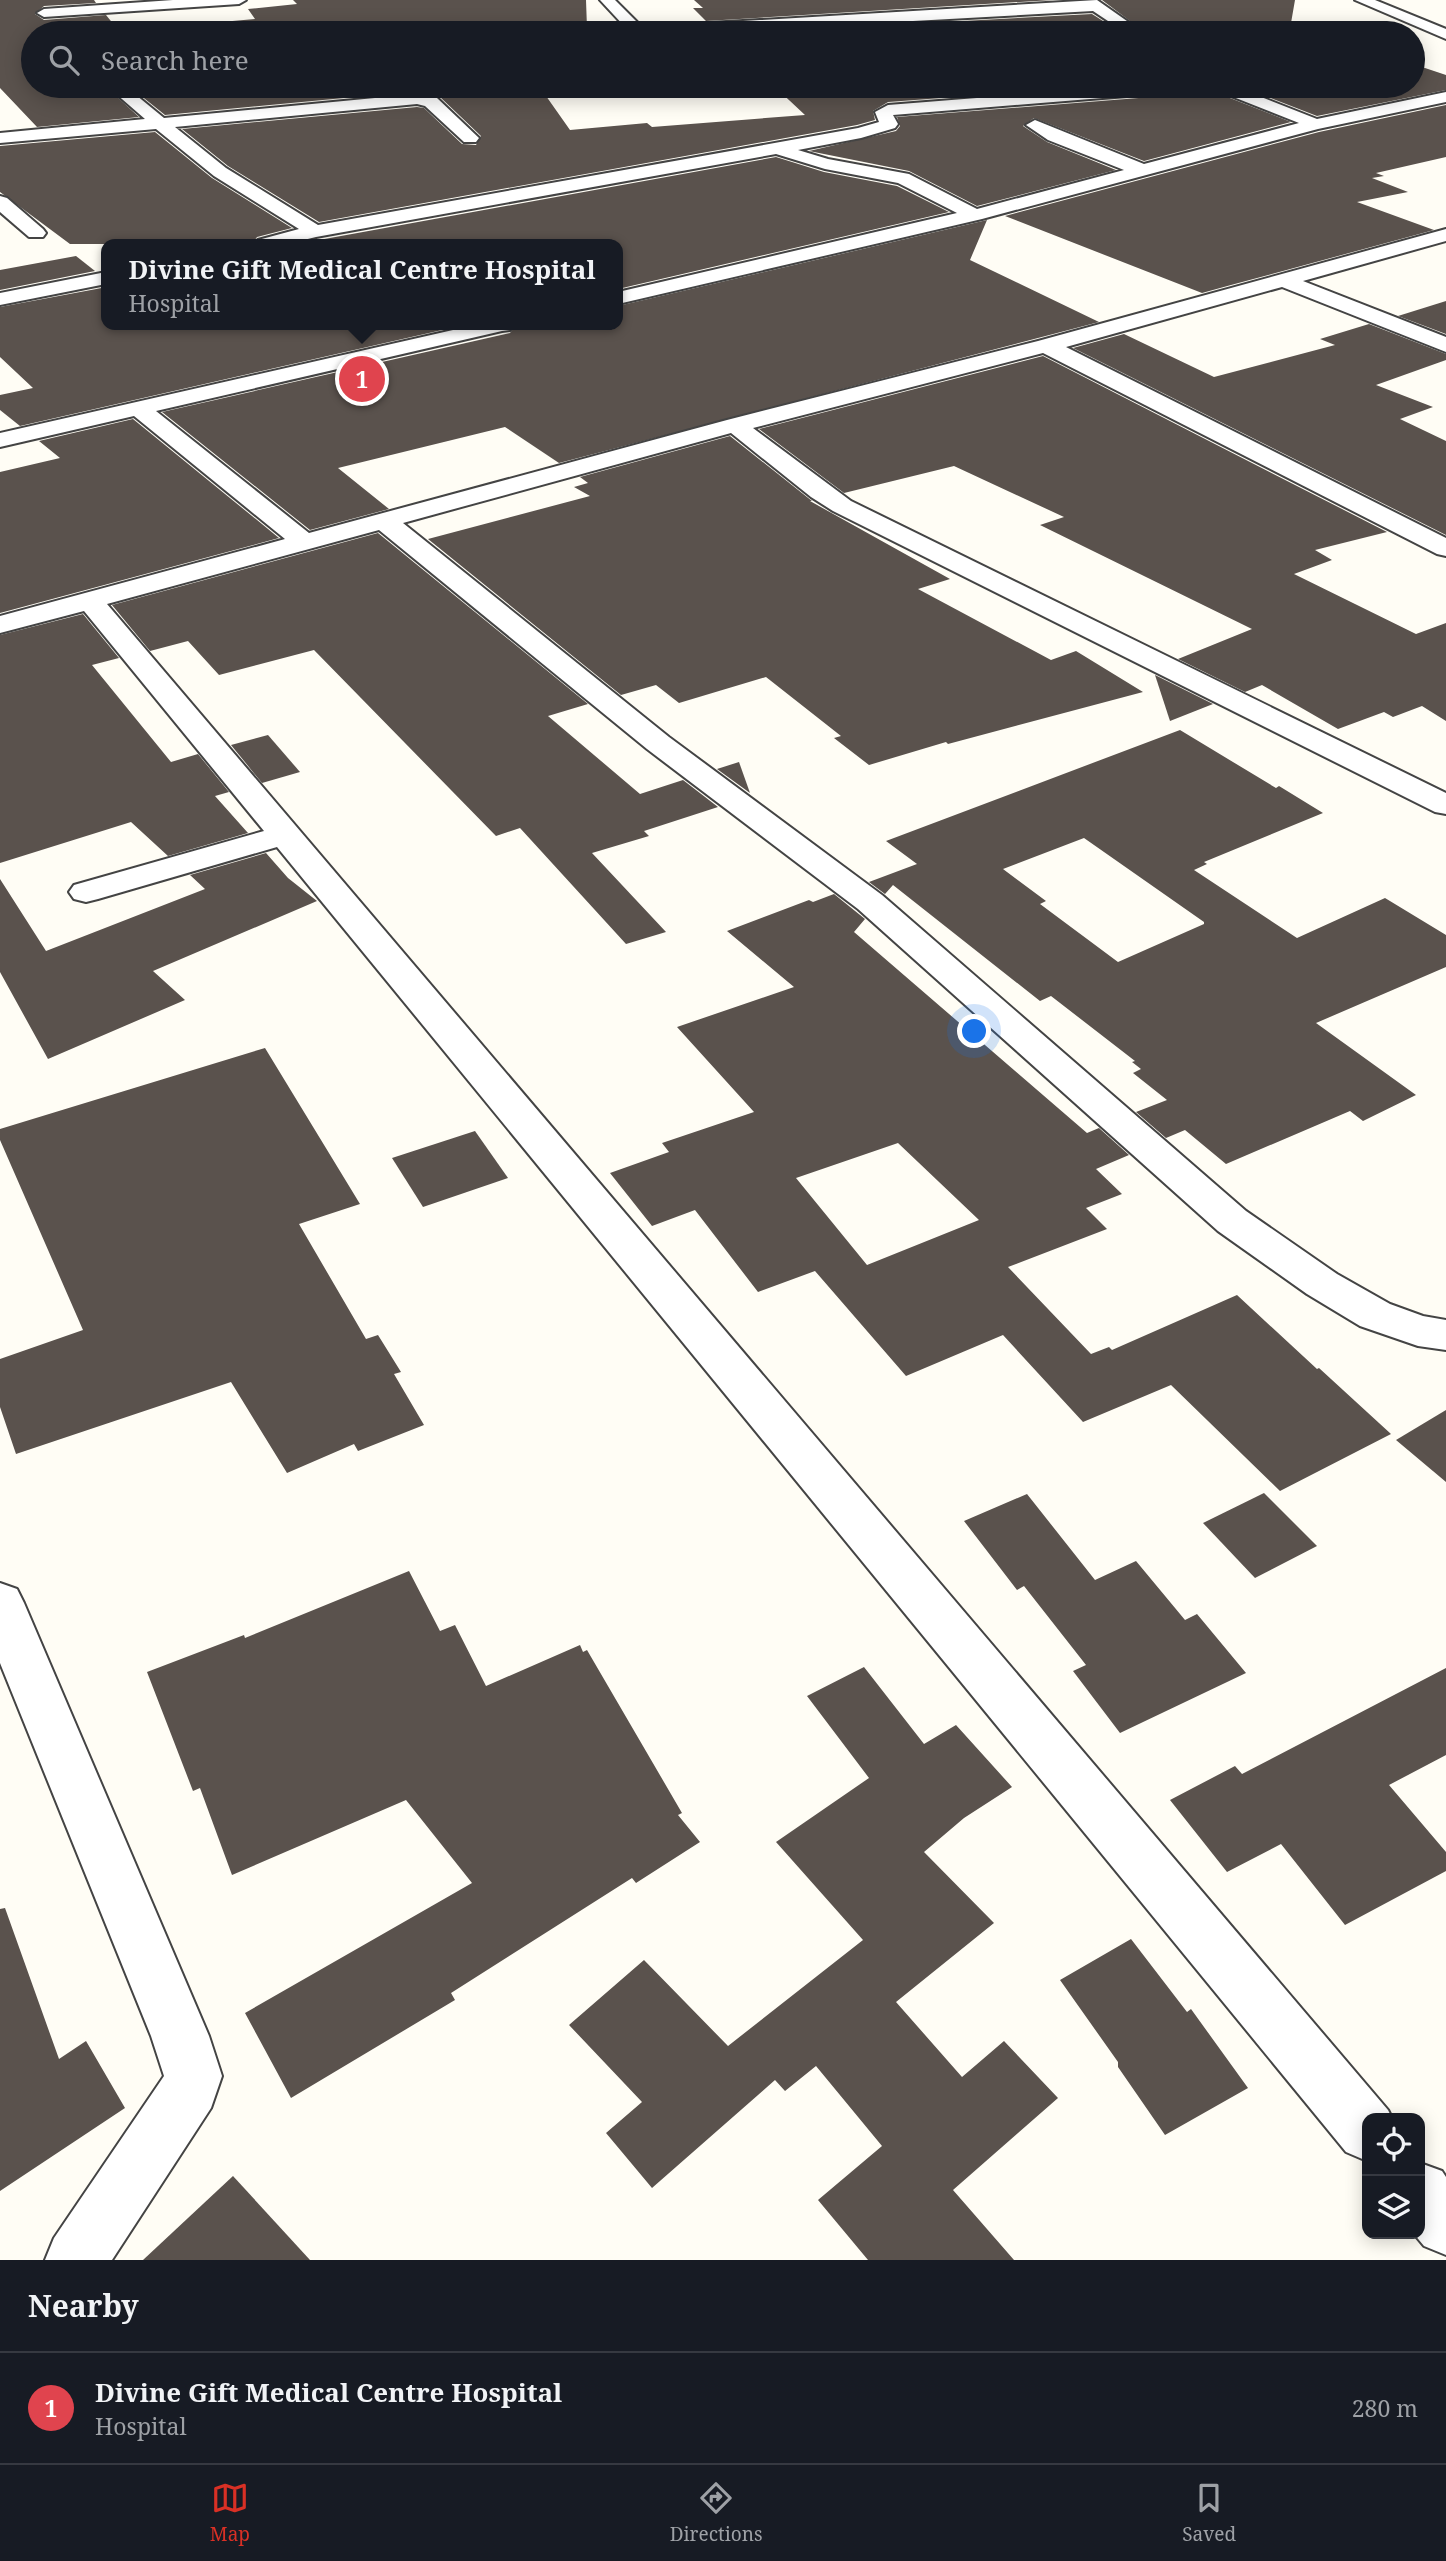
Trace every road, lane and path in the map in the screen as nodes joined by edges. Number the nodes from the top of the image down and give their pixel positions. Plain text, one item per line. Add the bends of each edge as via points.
1 (239, 0) edge
2 (607, 0) edge
3 (1362, 0) edge
4 (1091, 3) edge
5 (851, 6) dead end
6 (1419, 9) dead end
7 (1392, 12) junction
8 (44, 13) dead end
9 (866, 18) junction
10 (627, 21) edge
11 (817, 21) edge
12 (1118, 21) edge
13 (1414, 21) edge
14 (1425, 25) edge
15 (1446, 34) edge
16 (1446, 97) edge
17 (130, 98) edge
18 (1038, 98) edge
19 (1250, 98) edge
20 (162, 124) junction
21 (1316, 124) junction
22 (1035, 125) dead end
23 (0, 138) edge
24 (470, 138) dead end
25 (776, 148) junction
26 (1142, 170) junction
27 (0, 202) edge
28 (975, 215) junction
29 (315, 231) junction
30 (36, 233) dead end
31 (1446, 235) edge
32 (289, 239) edge
33 (101, 279) edge
34 (1280, 279) junction
35 (623, 297) edge
36 (0, 299) edge
37 (416, 330) edge
38 (481, 330) edge
39 (434, 341) junction
40 (1446, 345) edge
41 (1046, 346) junction
42 (138, 408) junction
43 (735, 425) junction
44 (0, 440) edge
45 (384, 521) junction
46 (305, 543) junction
47 (1446, 548) edge
48 (90, 601) junction
49 (0, 625) edge
50 (1446, 805) edge
51 (285, 835) junction
52 (86, 892) dead end
53 (1446, 1335) edge
54 (0, 1603) edge
55 (1362, 2125) edge
56 (1425, 2199) edge
57 (1446, 2224) edge
58 (76, 2260) edge

1 - 8 street
2 - 10 street
3 - 7 street
4 - 9 street
4 - 12 street
5 - 9 street
6 - 7 street
7 - 13 street
9 - 11 street
14 - 15 street
16 - 21 street
17 - 20 street
18 - 25 street via 888,110 883,112 889,124 881,128
19 - 21 street
20 - 23 street
20 - 24 street via 417,99 431,102
20 - 29 street via 220,172
21 - 26 street
22 - 26 street
25 - 28 street via 813,161 903,178
25 - 29 street
26 - 28 street
27 - 30 street
28 - 35 street
29 - 32 street
31 - 34 street
33 - 36 street
34 - 40 street
34 - 41 street
37 - 39 street
38 - 39 street
39 - 42 street
41 - 43 street
41 - 47 street
42 - 44 street
42 - 46 street
43 - 45 street
43 - 50 street via 842,506
45 - 46 street
45 - 53 street via 658,743 870,902 1232,1221 1375,1315 1418,1331
46 - 48 street
48 - 49 street
48 - 51 street
51 - 52 street
51 - 55 street
54 - 58 street via 193,2076 190,2088
56 - 57 street

